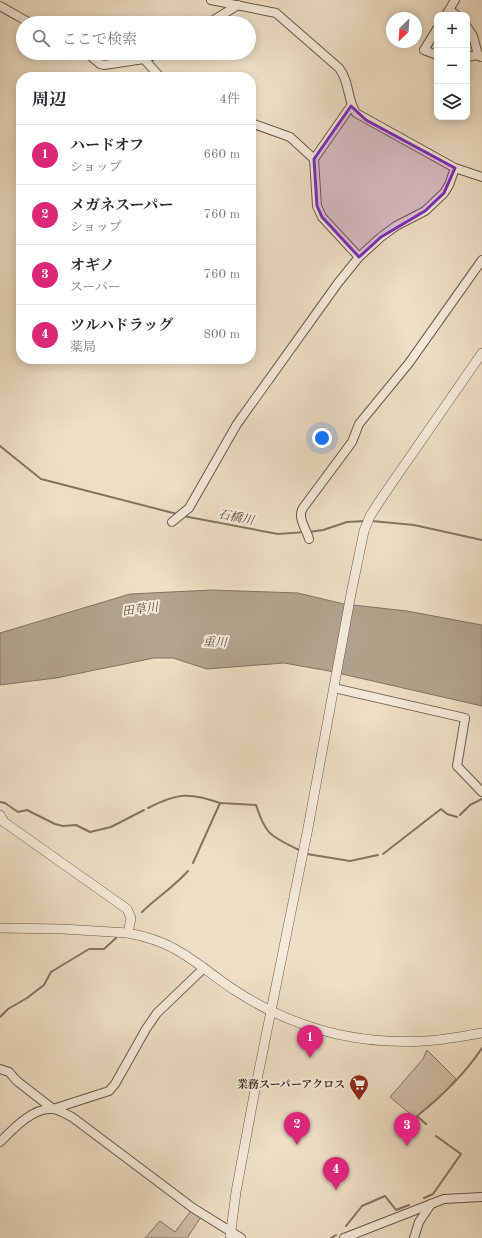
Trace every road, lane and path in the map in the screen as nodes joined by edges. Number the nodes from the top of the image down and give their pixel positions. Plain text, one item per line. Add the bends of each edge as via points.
1 (211, 0) edge
2 (455, 0) edge
3 (238, 3) edge
4 (0, 6) edge
5 (451, 12) edge
6 (18, 16) edge
7 (219, 16) edge
8 (470, 31) edge
9 (434, 34) edge
10 (434, 54) edge
11 (480, 56) edge
12 (470, 57) edge
13 (95, 60) edge
14 (137, 60) edge
15 (145, 60) edge
16 (156, 72) edge
17 (351, 106) junction
18 (256, 125) edge
19 (314, 159) junction
20 (455, 168) junction
21 (482, 177) edge
22 (359, 257) junction
23 (482, 260) edge
24 (482, 353) edge
25 (172, 521) dead end
26 (309, 539) dead end
27 (334, 688) junction
28 (482, 792) edge
29 (0, 815) edge
30 (0, 928) edge
31 (128, 933) junction
32 (204, 968) junction
33 (272, 1010) junction
34 (482, 1033) edge
35 (0, 1069) edge
36 (53, 1108) junction
37 (0, 1142) edge
38 (482, 1197) edge
39 (431, 1203) junction
40 (231, 1235) edge
41 (241, 1238) edge
42 (344, 1238) edge
43 (414, 1238) edge

1 - 3 street
2 - 5 street
3 - 7 street
3 - 17 street via 276,13 339,68 344,74
4 - 6 street
8 - 11 street
9 - 10 street via 424,50
11 - 12 street
13 - 14 street via 104,65
15 - 16 street
17 - 19 street
17 - 20 street via 366,120
18 - 19 street via 290,137
19 - 22 street via 317,206 322,217
20 - 21 street
20 - 22 street via 444,193 425,211 396,226
22 - 25 street via 237,424 189,508
23 - 26 street via 409,363 359,424 352,442 303,508 300,513
24 - 27 street via 370,516 364,531
27 - 28 street via 465,718 457,766
27 - 33 street
29 - 31 street via 9,826 126,909 131,918
30 - 31 street
31 - 32 street via 174,948
32 - 33 street via 234,990
32 - 36 street via 157,1013 109,1091
33 - 34 street via 313,1028 371,1041 426,1041
33 - 40 street via 236,1192
35 - 36 street via 9,1072
36 - 37 street via 45,1109 21,1121
36 - 40 street via 72,1117
38 - 39 street via 444,1199
39 - 42 street
39 - 43 street via 419,1222
40 - 41 street

